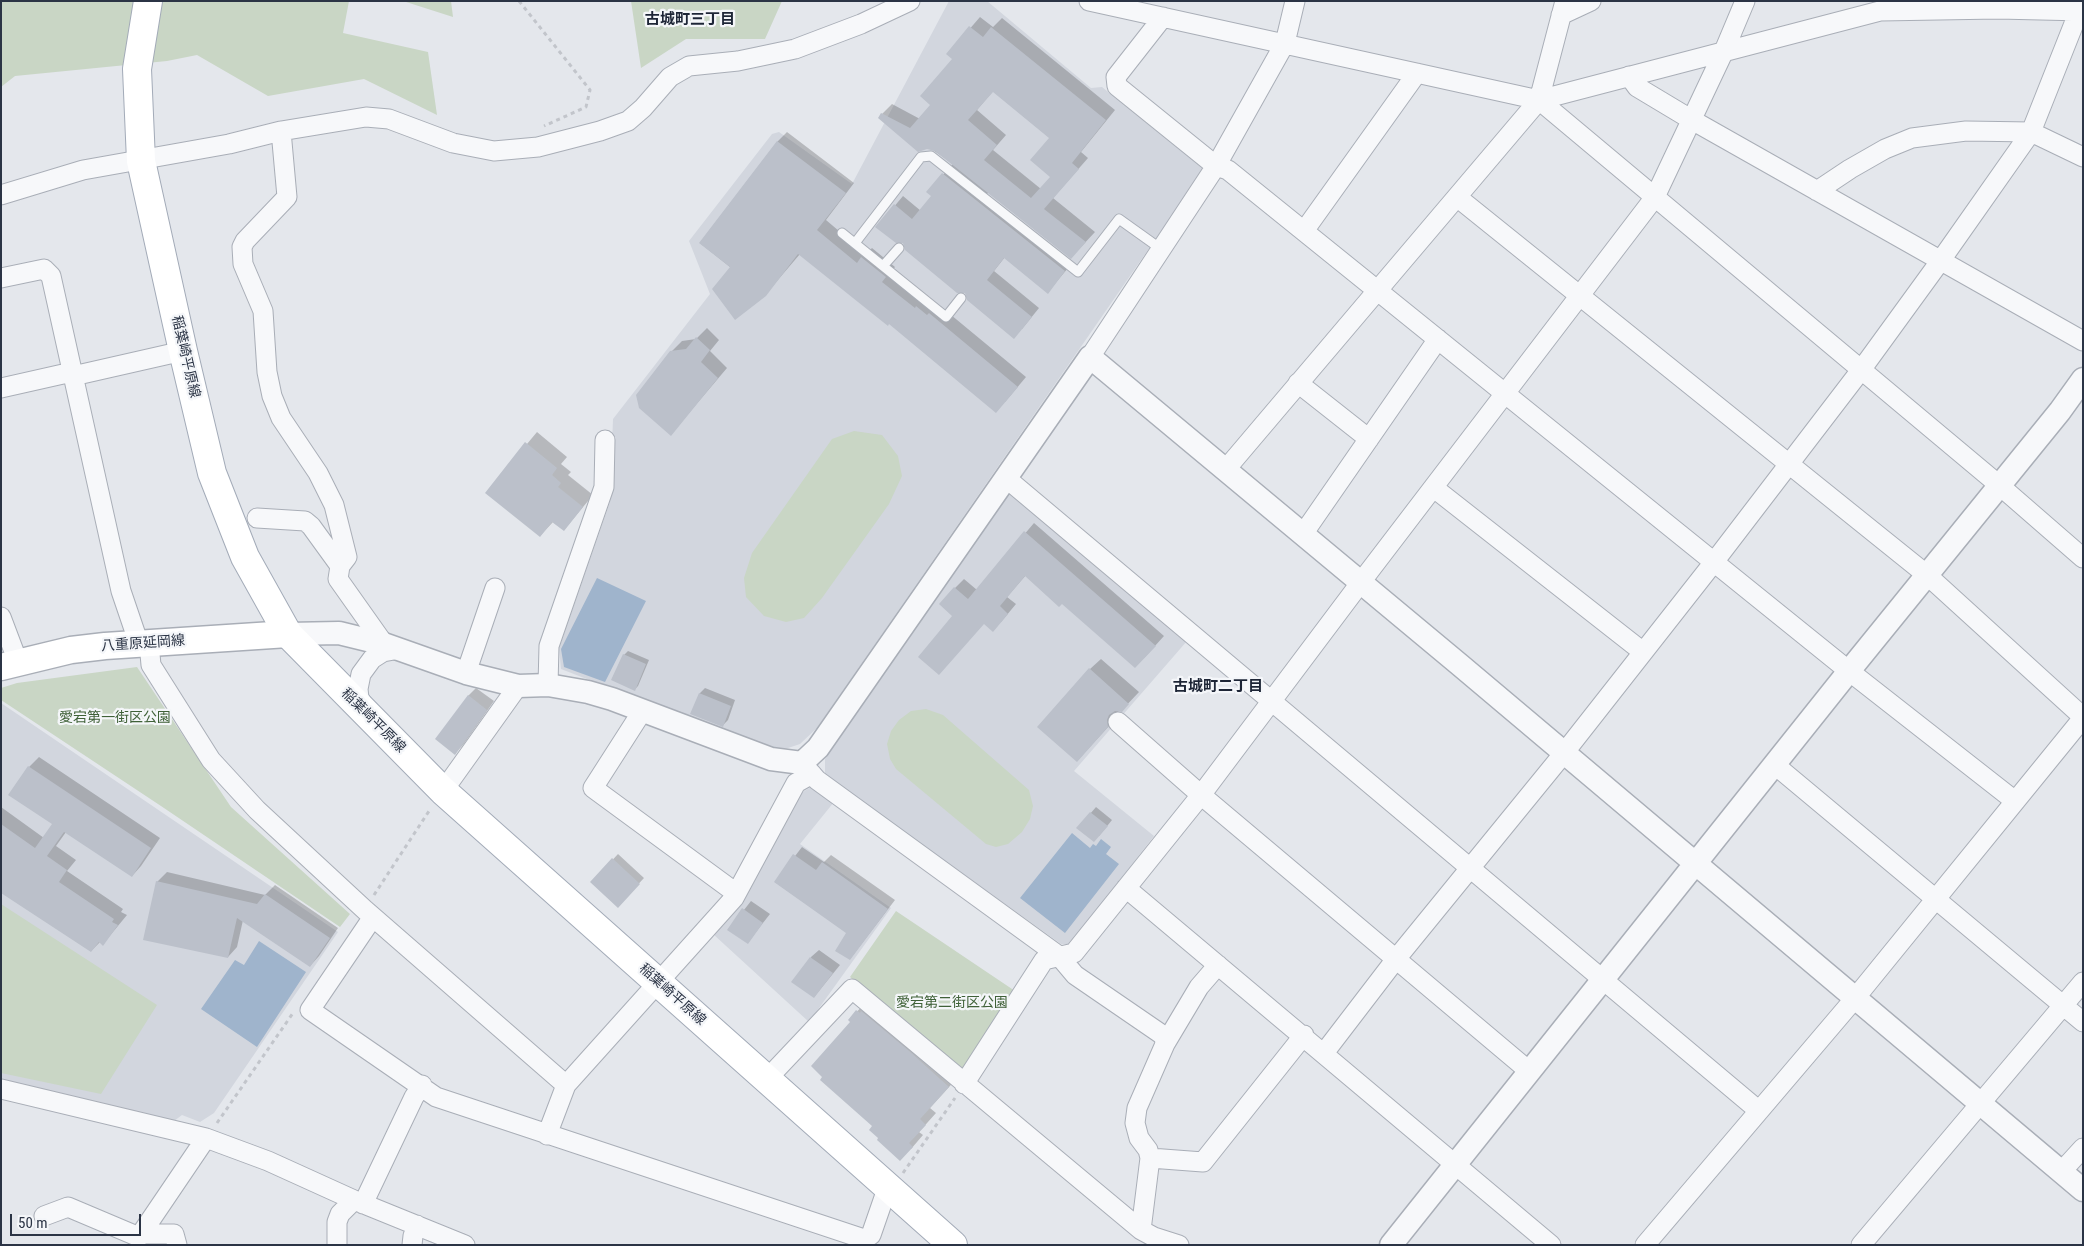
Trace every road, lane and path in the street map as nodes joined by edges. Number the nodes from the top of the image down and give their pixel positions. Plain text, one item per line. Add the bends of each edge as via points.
1 (148, 1) edge
2 (519, 1) edge
3 (910, 1) edge
4 (1089, 1) edge
5 (1295, 1) edge
6 (1591, 1) edge
7 (1745, 1) edge
8 (1563, 8) edge
9 (2080, 8) edge
10 (1162, 17) junction
11 (1285, 43) junction
12 (1724, 51) junction
13 (1417, 73) junction
14 (1629, 76) junction
15 (1539, 100) junction
16 (1692, 120) junction
17 (538, 129) dead end
18 (281, 131) junction
19 (2031, 132) junction
20 (2083, 158) edge
21 (141, 161) junction
22 (1216, 166) junction
23 (1817, 191) junction
24 (1, 195) edge
25 (1457, 197) junction
26 (1655, 197) junction
27 (1304, 231) junction
28 (842, 233) dead end
29 (855, 243) junction
30 (898, 248) dead end
31 (1161, 249) junction
32 (1941, 260) junction
33 (883, 266) junction
34 (1, 278) edge
35 (1376, 290) junction
36 (1580, 297) junction
37 (961, 298) dead end
38 (1438, 339) junction
39 (2083, 341) edge
40 (183, 352) junction
41 (1090, 357) junction
42 (1861, 370) junction
43 (72, 374) junction
44 (2083, 379) edge
45 (1298, 383) junction
46 (1, 388) edge
47 (1506, 394) junction
48 (1369, 439) junction
49 (605, 440) dead end
50 (1789, 464) junction
51 (1226, 469) junction
52 (1006, 478) junction
53 (1999, 485) junction
54 (1434, 488) junction
55 (258, 518) dead end
56 (1303, 534) junction
57 (2083, 558) edge
58 (1714, 562) junction
59 (340, 566) junction
60 (1927, 574) junction
61 (1361, 582) junction
62 (495, 588) dead end
63 (1, 617) edge
64 (288, 634) junction
65 (144, 644) junction
66 (391, 646) junction
67 (1643, 652) junction
68 (9, 665) edge
69 (1850, 671) junction
70 (466, 673) junction
71 (518, 686) junction
72 (548, 686) junction
73 (1272, 702) junction
74 (643, 710) junction
75 (2083, 718) edge
76 (373, 722) junction
77 (1118, 722) dead end
78 (1564, 753) junction
79 (1775, 766) junction
80 (807, 768) junction
81 (443, 791) junction
82 (1201, 795) junction
83 (2015, 801) junction
84 (1696, 863) junction
85 (1471, 869) junction
86 (1126, 888) junction
87 (736, 894) junction
88 (1935, 898) junction
89 (369, 914) junction
90 (1059, 956) junction
91 (1396, 959) junction
92 (1218, 965) junction
93 (1602, 980) junction
94 (2083, 982) edge
95 (658, 983) junction
96 (1856, 997) junction
97 (2064, 1006) junction
98 (297, 1008) dead end
99 (2083, 1022) edge
100 (1304, 1035) junction
101 (1165, 1044) junction
102 (1324, 1053) junction
103 (1530, 1071) junction
104 (767, 1079) junction
105 (964, 1084) junction
106 (422, 1085) junction
107 (566, 1085) junction
108 (1, 1089) edge
109 (1982, 1104) junction
110 (1758, 1110) junction
111 (547, 1135) junction
112 (206, 1138) junction
113 (2083, 1148) edge
114 (1150, 1158) junction
115 (1455, 1164) junction
116 (2061, 1172) junction
117 (890, 1188) junction
118 (2083, 1190) edge
119 (359, 1202) junction
120 (44, 1216) dead end
121 (417, 1225) junction
122 (1141, 1230) junction
123 (135, 1238) edge
124 (177, 1245) edge
125 (337, 1245) edge
126 (412, 1245) edge
127 (464, 1245) edge
128 (953, 1245) edge
129 (1178, 1245) edge
130 (1391, 1245) edge
131 (1551, 1245) edge
132 (1645, 1245) edge
133 (1861, 1245) edge

1 - 21 main road, 稲葉崎平原線 via 137,69
2 - 17 path via 590,90 586,107
3 - 18 street via 795,49 738,61 689,66 670,77 628,121 538,147 494,151 453,143 390,119 366,118
4 - 10 street
5 - 11 street
6 - 8 street
7 - 12 street
8 - 15 street
9 - 12 street via 1880,11
9 - 19 street
10 - 11 street
10 - 22 street via 1116,77 1117,86
11 - 13 street
11 - 22 street
12 - 14 street
12 - 16 street
13 - 15 street
13 - 27 street
14 - 15 street
14 - 16 street via 1637,87
15 - 25 street
15 - 26 street
16 - 23 street
16 - 26 street
18 - 21 street
18 - 59 street via 287,197 245,241 243,264 263,311 272,396 281,418 318,472 334,506 347,557
19 - 20 street
19 - 23 street via 1966,131 1912,138 1885,149
19 - 32 street
21 - 24 street via 83,170
21 - 40 main road, 稲葉崎平原線
22 - 27 street via 1228,170
22 - 31 street
23 - 32 street
25 - 35 street
25 - 36 street
26 - 36 street
26 - 42 street
27 - 35 street
28 - 29 lane
29 - 31 lane via 921,157 931,156 1078,272 1119,219
29 - 33 lane
30 - 33 lane
31 - 41 street
32 - 39 street
32 - 42 street
33 - 37 lane via 946,317
34 - 43 street via 44,269 51,276
35 - 38 street
35 - 45 street
36 - 47 street
36 - 50 street
38 - 47 street
38 - 48 street
40 - 43 street
40 - 64 main road, 稲葉崎平原線 via 212,473 245,557
41 - 51 street
41 - 52 street
42 - 50 street
42 - 53 street
43 - 46 street
43 - 65 street via 121,591
44 - 53 street
45 - 48 street
45 - 51 street
47 - 54 street
47 - 58 street
48 - 56 street
49 - 72 street via 604,487 549,646
50 - 58 street
50 - 60 street
51 - 56 street
52 - 73 street
52 - 80 street
53 - 57 street
53 - 60 street
54 - 61 street
54 - 67 street
55 - 59 street via 305,521
56 - 61 street
58 - 67 street
58 - 69 street
59 - 66 street via 338,579
60 - 69 street
60 - 75 street
61 - 73 street
61 - 78 street
62 - 70 street
63 - 68 street
64 - 65 main road, 八重原延岡線
64 - 66 street via 338,633
64 - 76 main road, 稲葉崎平原線
65 - 68 main road, 八重原延岡線 via 71,650
65 - 89 street via 151,665 211,760 257,810
66 - 70 street
66 - 76 street via 372,658 361,674 359,698
67 - 78 street
69 - 79 street
69 - 83 street
70 - 71 street
71 - 72 street
71 - 81 street
72 - 74 street via 588,692
73 - 82 street
73 - 85 street
74 - 80 street via 771,759
74 - 87 street via 593,788
75 - 83 street
76 - 81 main road, 稲葉崎平原線
77 - 82 street
78 - 84 street
78 - 85 street
79 - 84 street
79 - 88 street
80 - 87 street
80 - 90 street via 817,780
81 - 89 path
81 - 95 main road, 稲葉崎平原線
82 - 86 street
82 - 91 street
83 - 88 street
84 - 93 street
84 - 96 street
85 - 91 street
85 - 93 street
86 - 90 street via 1074,953
86 - 92 street
87 - 95 street
88 - 96 street
88 - 97 street
89 - 106 street via 310,1010
89 - 107 street
90 - 101 street via 1075,974 1164,1036
90 - 105 street via 1044,960
91 - 102 street
91 - 103 street
92 - 100 street
92 - 101 street via 1199,987
93 - 103 street
93 - 110 street
94 - 97 street
95 - 104 main road, 稲葉崎平原線
95 - 107 street
96 - 109 street
96 - 110 street
97 - 99 street
97 - 109 street
98 - 112 path
100 - 102 street
100 - 114 street via 1203,1162
101 - 114 street via 1137,1108 1135,1123
102 - 115 street
103 - 115 street
104 - 105 street via 852,989
104 - 117 main road, 稲葉崎平原線
105 - 117 path
105 - 122 street
106 - 111 street via 436,1096
106 - 119 street
107 - 111 street
108 - 112 street
109 - 116 street
109 - 133 street
110 - 132 street
111 - 117 street via 864,1239 871,1235
112 - 119 street via 268,1161
112 - 123 street
113 - 116 street
114 - 122 street
115 - 130 street
115 - 131 street
116 - 118 street
117 - 128 main road, 稲葉崎平原線
119 - 121 street
119 - 125 street via 340,1214
120 - 123 street via 68,1207
121 - 126 street
121 - 127 street
122 - 129 street
123 - 124 street via 174,1234

